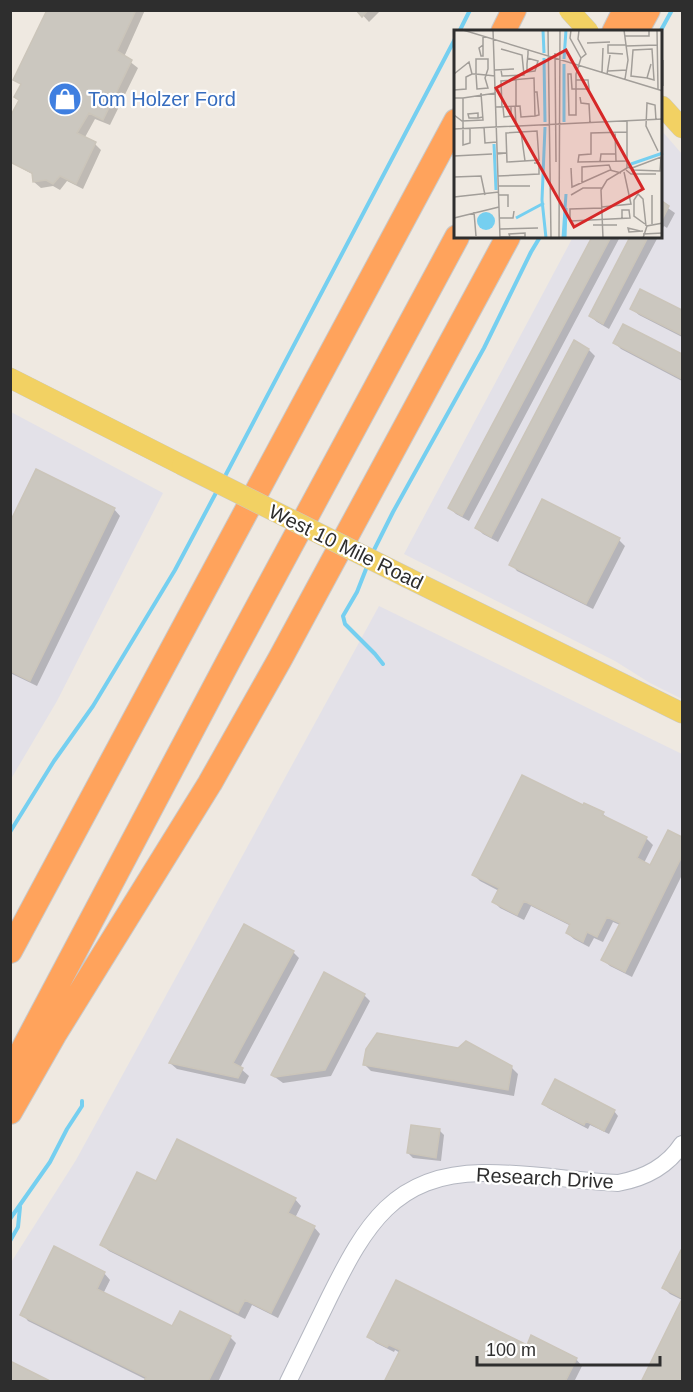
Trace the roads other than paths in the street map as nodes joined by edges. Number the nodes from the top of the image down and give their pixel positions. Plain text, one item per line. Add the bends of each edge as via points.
1 (514, 10) edge
2 (568, 10) edge
3 (579, 10) edge
4 (625, 10) edge
5 (648, 10) edge
6 (504, 30) edge
7 (569, 30) edge
8 (587, 30) edge
9 (615, 30) edge
10 (637, 30) edge
11 (663, 107) edge
12 (454, 125) edge
13 (682, 128) edge
14 (456, 238) edge
15 (507, 238) edge
16 (10, 378) edge
17 (682, 713) edge
18 (10, 951) edge
19 (10, 1074) edge
20 (10, 1112) edge
21 (682, 1144) edge
22 (288, 1382) edge

1 - 6 highway
2 - 8 main road, bridge
3 - 7 highway
4 - 9 highway
5 - 10 highway
11 - 13 main road
12 - 18 highway
14 - 19 highway
15 - 20 highway via 210,783
16 - 17 main road, West 10 Mile Road, bridge
21 - 22 street, Research Drive via 659,1168 618,1184 482,1173 440,1178 407,1192 381,1213 360,1239

